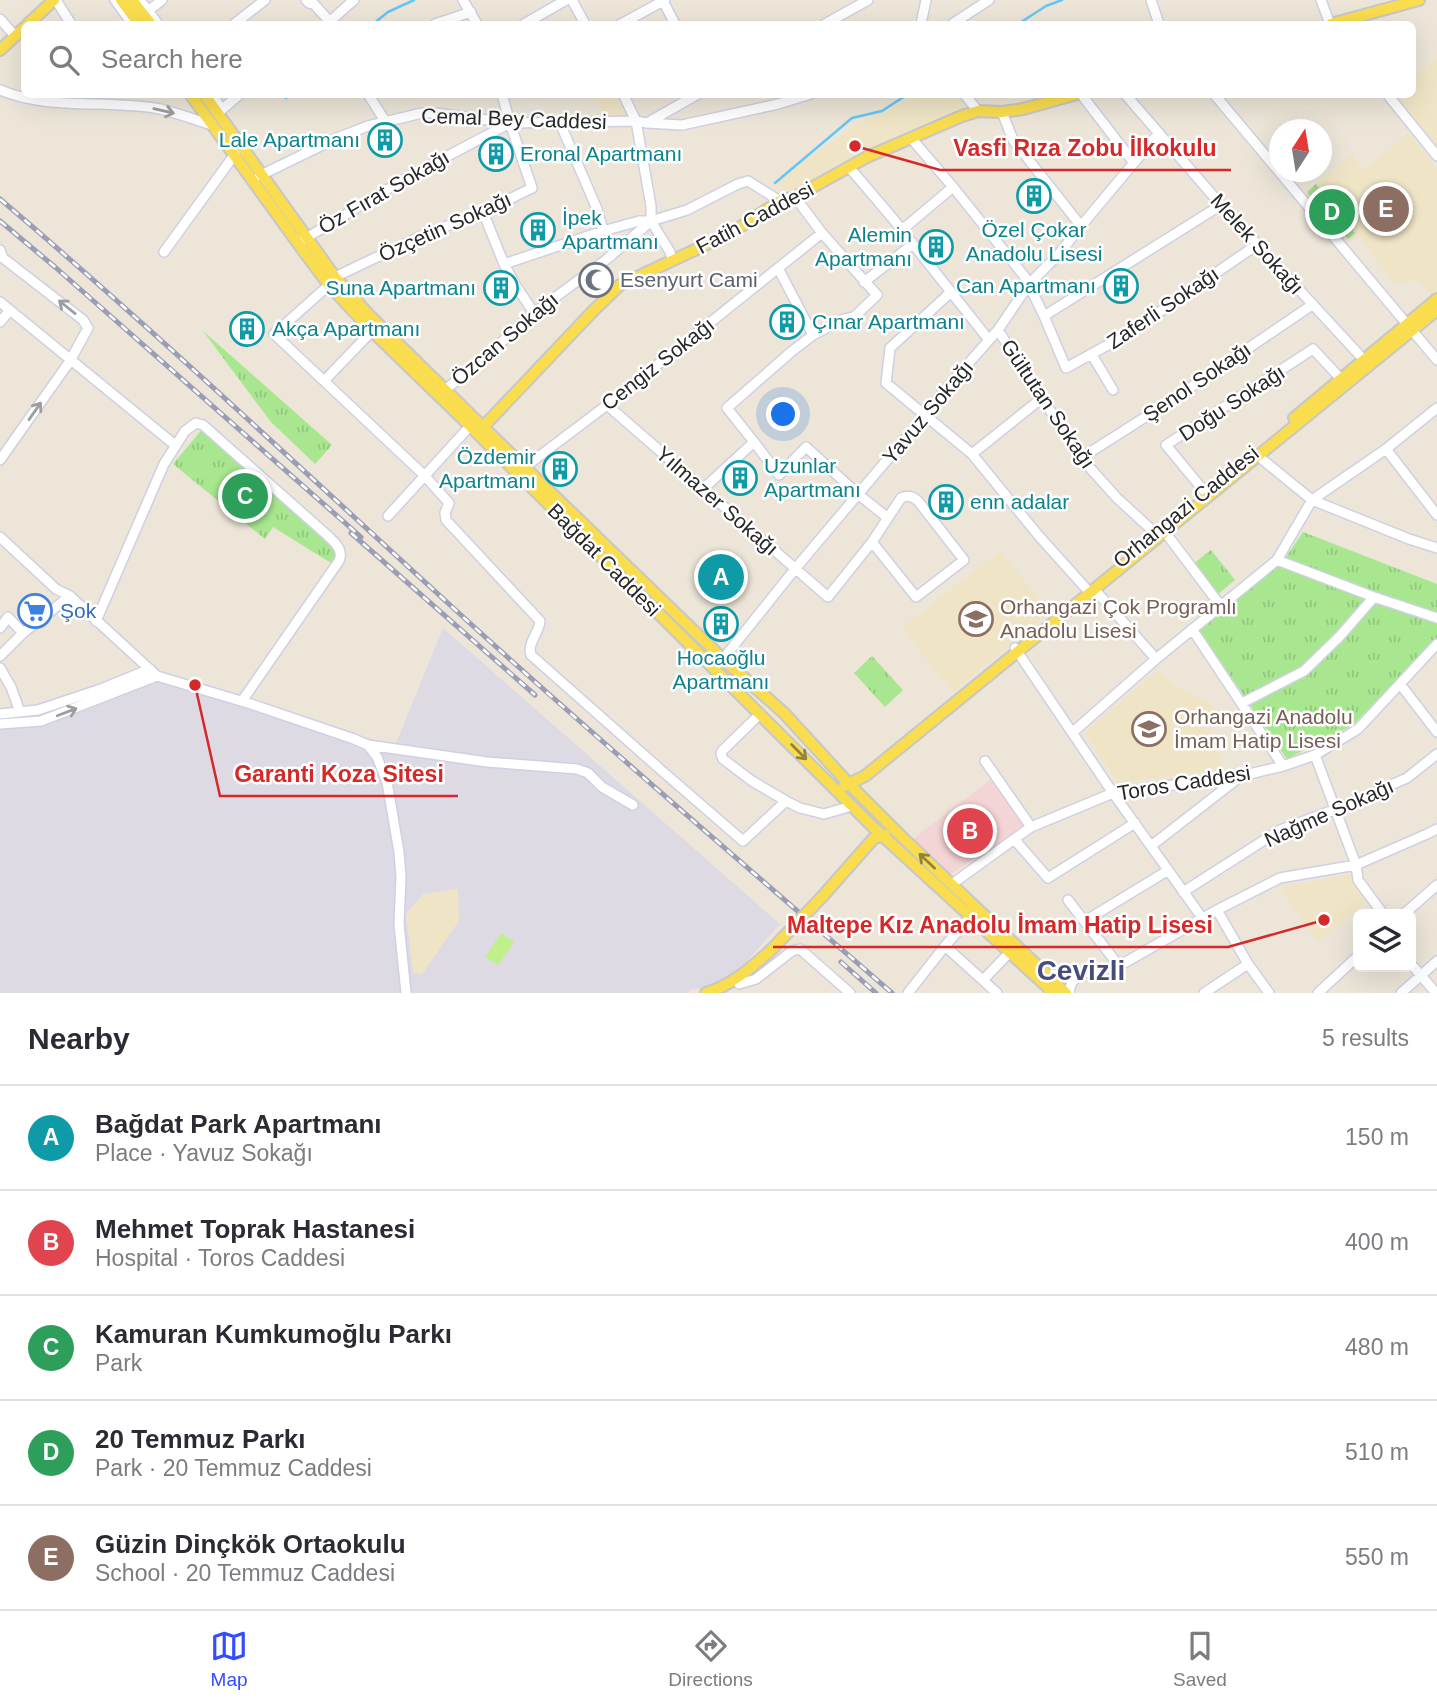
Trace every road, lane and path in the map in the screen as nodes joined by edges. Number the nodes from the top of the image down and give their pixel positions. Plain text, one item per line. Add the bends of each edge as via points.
1 (55, 0) edge
2 (115, 0) edge
3 (121, 0) edge
4 (132, 0) edge
5 (140, 0) edge
6 (162, 0) edge
7 (265, 0) edge
8 (306, 0) edge
9 (354, 0) edge
10 (463, 0) edge
11 (566, 0) edge
12 (572, 0) edge
13 (868, 0) edge
14 (926, 0) edge
15 (989, 0) edge
16 (1151, 0) edge
17 (1156, 0) edge
18 (1321, 0) edge
19 (1419, 0) edge
20 (664, 1) edge
21 (148, 11) junction
22 (471, 12) junction
23 (0, 19) edge
24 (32, 21) edge
25 (69, 21) edge
26 (129, 21) edge
27 (137, 21) edge
28 (149, 21) edge
29 (156, 21) edge
30 (238, 21) edge
31 (327, 21) edge
32 (331, 21) edge
33 (444, 21) edge
34 (476, 21) edge
35 (529, 21) edge
36 (583, 21) edge
37 (627, 21) edge
38 (674, 21) edge
39 (830, 21) edge
40 (921, 21) edge
41 (957, 21) edge
42 (1160, 21) edge
43 (1160, 21) edge
44 (1330, 21) edge
45 (1342, 21) edge
46 (21, 31) edge
47 (15, 36) junction
48 (0, 50) edge
49 (0, 90) edge
50 (21, 97) edge
51 (29, 98) edge
52 (118, 98) edge
53 (193, 98) edge
54 (208, 98) edge
55 (213, 98) edge
56 (235, 98) edge
57 (371, 98) edge
58 (503, 98) edge
59 (625, 98) edge
60 (691, 98) edge
61 (798, 98) edge
62 (967, 98) edge
63 (1065, 98) edge
64 (1082, 98) edge
65 (1128, 98) edge
66 (1217, 98) edge
67 (1390, 98) edge
68 (123, 106) junction
69 (220, 111) junction
70 (978, 111) junction
71 (1002, 112) junction
72 (385, 121) junction
73 (636, 121) junction
74 (509, 123) junction
75 (560, 123) junction
76 (647, 123) junction
77 (212, 125) junction
78 (1159, 133) junction
79 (911, 138) junction
80 (235, 154) junction
81 (1437, 156) edge
82 (1133, 163) junction
83 (849, 167) junction
84 (257, 177) junction
85 (953, 187) junction
86 (795, 197) junction
87 (780, 201) junction
88 (1221, 205) junction
89 (483, 212) junction
90 (651, 221) junction
91 (624, 225) junction
92 (1081, 226) junction
93 (902, 230) junction
94 (603, 231) junction
95 (822, 233) junction
96 (631, 239) junction
97 (302, 240) junction
98 (913, 244) junction
99 (1258, 244) junction
100 (0, 250) edge
101 (164, 252) dead end
102 (672, 260) junction
103 (504, 264) junction
104 (778, 268) junction
105 (332, 281) junction
106 (864, 282) junction
107 (1029, 284) junction
108 (951, 292) junction
109 (1437, 299) edge
110 (0, 302) edge
111 (1312, 305) junction
112 (10, 310) junction
113 (1437, 310) edge
114 (534, 313) junction
115 (1044, 316) junction
116 (0, 322) edge
117 (1410, 327) junction
118 (998, 330) junction
119 (372, 331) junction
120 (813, 335) junction
121 (989, 340) junction
122 (1092, 355) junction
123 (1364, 360) junction
124 (1437, 360) edge
125 (71, 361) junction
126 (1341, 379) junction
127 (324, 381) junction
128 (444, 390) junction
129 (1113, 390) dead end
130 (1042, 398) junction
131 (607, 405) junction
132 (1437, 408) edge
133 (927, 416) junction
134 (470, 426) junction
135 (483, 427) junction
136 (754, 442) junction
137 (175, 445) junction
138 (1386, 449) junction
139 (972, 454) junction
140 (1258, 456) junction
141 (1082, 458) junction
142 (0, 460) edge
143 (525, 467) junction
144 (425, 476) junction
145 (703, 489) junction
146 (1205, 491) junction
147 (859, 495) junction
148 (1312, 500) junction
149 (1437, 515) edge
150 (388, 516) dead end
151 (888, 518) junction
152 (1160, 534) junction
153 (0, 537) edge
154 (872, 542) junction
155 (1437, 548) edge
156 (1277, 560) junction
157 (795, 569) junction
158 (1091, 591) junction
159 (70, 596) junction
160 (1374, 597) junction
161 (1220, 605) junction
162 (0, 610) edge
163 (8, 617) junction
164 (1437, 618) edge
165 (96, 621) junction
166 (0, 628) edge
167 (1192, 629) junction
168 (23, 633) junction
169 (1437, 644) edge
170 (1017, 650) junction
171 (0, 656) edge
172 (723, 659) junction
173 (1156, 659) junction
174 (0, 668) edge
175 (154, 672) junction
176 (1400, 684) junction
177 (756, 689) junction
178 (741, 696) junction
179 (242, 701) junction
180 (1242, 703) junction
181 (20, 712) junction
182 (784, 713) junction
183 (0, 714) edge
184 (760, 714) junction
185 (0, 724) edge
186 (770, 724) junction
187 (1073, 732) junction
188 (1437, 732) edge
189 (368, 746) junction
190 (1437, 754) edge
191 (1315, 755) junction
192 (985, 761) dead end
193 (831, 765) junction
194 (1283, 766) junction
195 (865, 776) junction
196 (1241, 776) junction
197 (828, 781) junction
198 (849, 784) junction
199 (1113, 793) junction
200 (786, 801) junction
201 (868, 803) junction
202 (633, 805) dead end
203 (852, 806) junction
204 (1336, 809) junction
205 (882, 816) junction
206 (1135, 823) junction
207 (1031, 827) junction
208 (1437, 829) edge
209 (904, 839) junction
210 (1014, 839) junction
211 (878, 840) junction
212 (1151, 846) junction
213 (1356, 865) junction
214 (1167, 871) junction
215 (951, 884) junction
216 (1437, 886) edge
217 (1183, 892) junction
218 (1068, 900) dead end
219 (1379, 909) edge
220 (1410, 909) edge
221 (1217, 910) junction
222 (971, 915) junction
223 (1203, 919) junction
224 (1085, 921) junction
225 (945, 946) junction
226 (1010, 951) junction
227 (773, 952) junction
228 (1353, 961) edge
229 (1437, 961) edge
230 (1248, 964) junction
231 (1119, 966) junction
232 (1416, 970) edge
233 (1082, 973) junction
234 (1047, 975) junction
235 (1421, 975) junction
236 (983, 980) junction
237 (739, 985) junction
238 (407, 993) edge
239 (706, 993) edge
240 (723, 993) edge
241 (850, 993) edge
242 (908, 993) edge
243 (997, 993) edge
244 (1054, 993) edge
245 (1067, 993) edge
246 (1205, 993) edge
247 (1269, 993) edge
248 (1318, 993) edge
249 (1401, 993) edge
250 (1436, 993) edge

1 - 24 main road
1 - 25 street
2 - 26 street
3 - 27 main road
4 - 28 main road
5 - 21 street
6 - 21 street
7 - 30 street
8 - 31 street
9 - 32 street
10 - 22 street
11 - 35 street
12 - 36 street
13 - 39 street
14 - 40 street
15 - 41 street
16 - 42 street
17 - 43 street
18 - 44 street
19 - 45 main road
20 - 37 street
20 - 38 street
21 - 29 street
22 - 33 street
22 - 34 street
23 - 47 street
46 - 47 main road
47 - 48 main road
49 - 50 street
51 - 68 street
52 - 68 street
53 - 77 main road, Bağdat Caddesi
54 - 69 main road, Bağdat Caddesi
55 - 69 street, Bağdat Caddesi
56 - 69 street
57 - 72 street
58 - 74 street
59 - 73 street
60 - 76 street
61 - 76 street, Cemal Bey Caddesi via 682,125
62 - 70 street
63 - 71 main road, Fatih Caddesi
64 - 82 street
65 - 78 street, Melek Sokağı
66 - 117 street
67 - 81 street
68 -> 77 street via 160,109
69 - 84 main road, Bağdat Caddesi
70 - 71 main road, Fatih Caddesi
70 - 79 main road, Fatih Caddesi
71 - 92 street via 1013,140
72 - 74 street, Cemal Bey Caddesi via 435,113
72 - 84 street, Cemal Bey Caddesi via 337,138
73 - 75 street, Cemal Bey Caddesi
73 - 76 street, Cemal Bey Caddesi
73 - 90 street
74 - 75 street, Cemal Bey Caddesi
74 - 89 street, Özçetin Sokağı via 531,188
74 - 97 street, Öz Fırat Sokağı
75 - 94 street
77 - 80 main road, Bağdat Caddesi
78 - 82 street, Yavuz Sokağı
78 - 88 street, Melek Sokağı
79 - 83 main road, Fatih Caddesi
79 - 85 street
80 - 84 main road, Bağdat Caddesi
80 - 101 street
82 - 92 street, Yavuz Sokağı
83 - 86 main road, Fatih Caddesi
83 - 93 street
84 - 97 main road, Bağdat Caddesi
85 - 93 street
85 - 107 street
86 - 87 main road, Fatih Caddesi
86 - 95 street
87 - 90 street, Özcan Sokağı via 748,181 687,210
87 - 102 main road, Fatih Caddesi via 731,233
88 - 99 street, Melek Sokağı
88 - 115 street
89 - 103 street
89 - 105 street, Özçetin Sokağı via 419,237
90 - 91 street
90 - 96 street, Özcan Sokağı
90 - 102 street
91 - 94 street
91 - 96 street
92 - 107 street, Yavuz Sokağı
93 - 98 street
94 - 103 street
95 - 104 street, Cengiz Sokağı
95 - 106 street
96 - 114 street, Özcan Sokağı
97 - 105 main road, Bağdat Caddesi
98 - 106 street
98 - 108 street
99 - 111 street, Melek Sokağı
99 - 122 street, Zaferli Sokağı
125 -> 100 street via 88,325 3,258
102 - 135 main road, Fatih Caddesi via 617,288
103 - 114 street
104 - 120 street
104 - 131 street, Cengiz Sokağı
105 - 119 main road, Bağdat Caddesi
105 - 127 street, Özçetin Sokağı via 274,334
105 - 128 main road, Bağdat Caddesi
106 - 120 street via 877,295 854,317
107 - 115 street
107 - 118 street, Yavuz Sokağı
108 - 121 street
108 - 133 street via 890,348 886,383
109 - 117 main road, Orhangazi Caddesi
110 - 112 street
111 - 123 street, Melek Sokağı
111 - 141 street, Şenol Sokağı
112 - 116 street
112 - 125 street
113 - 117 main road, Orhangazi Caddesi
114 - 128 street, Özcan Sokağı
115 - 122 street, Zaferli Sokağı via 1066,368
117 - 123 main road, Orhangazi Caddesi
117 - 124 street
117 - 140 main road, Orhangazi Caddesi
118 - 121 street, Yavuz Sokağı
118 - 130 street, Gültutan Sokağı
119 - 127 street
119 - 134 main road, Bağdat Caddesi
120 - 136 street via 727,408
121 - 133 street, Yavuz Sokağı
122 - 129 street
123 - 126 main road, Orhangazi Caddesi
125 - 137 street
142 -> 125 street
126 - 146 main road, Orhangazi Caddesi
126 - 146 street, Doğu Sokağı via 1313,349 1166,445
127 - 144 street
128 - 135 main road, Bağdat Caddesi
130 - 139 street
130 - 141 street, Gültutan Sokağı
131 - 143 street, Cengiz Sokağı
131 - 145 street, Yılmazer Sokağı
132 - 138 street
133 - 139 street
133 - 147 street, Yavuz Sokağı
134 - 144 street
134 - 178 main road, Bağdat Caddesi
135 - 143 main road, Bağdat Caddesi
136 - 145 street
136 - 147 street via 779,475 806,447
137 - 165 street
137 - 179 street via 191,426 203,425 327,535 341,553
138 - 148 street
138 - 149 street
139 - 158 street
140 - 148 street
140 - 152 main road, Orhangazi Caddesi
141 - 152 street, Gültutan Sokağı via 1117,498
143 - 172 main road, Bağdat Caddesi
144 - 150 street
144 - 200 street via 449,503 446,520 540,621 531,655 743,841
145 - 157 street, Yılmazer Sokağı
146 - 152 main road, Orhangazi Caddesi
147 - 151 street
147 - 157 street, Yavuz Sokağı
148 - 155 street
148 - 156 street
151 - 154 street
151 - 154 street via 901,498 913,497 964,560 916,597
152 - 158 main road, Orhangazi Caddesi
152 - 161 street, Gültutan Sokağı
153 - 159 street via 56,589
154 - 157 street, Yılmazer Sokağı via 828,597
156 - 160 street
156 - 161 street
157 - 172 street, Yavuz Sokağı
158 - 170 main road, Orhangazi Caddesi
158 - 173 street
159 - 165 street
159 - 168 street
160 - 164 street
160 - 180 street via 1304,671
161 - 167 street
162 - 163 street
163 - 166 street
163 - 168 street
165 - 175 street
167 - 173 street
167 - 180 street
168 - 171 street
169 - 176 street, Toros Caddesi
170 - 187 street
170 - 193 main road, Orhangazi Caddesi via 862,770 854,774
170 - 195 main road, Orhangazi Caddesi
172 - 177 main road, Bağdat Caddesi
173 - 187 street
174 - 181 street
175 - 179 street
175 - 181 street
185 -> 175 street via 41,721
176 - 188 street
176 - 191 street, Toros Caddesi via 1358,729
177 - 178 main road via 753,700
177 - 182 main road, Bağdat Caddesi
178 - 184 main road, Bağdat Caddesi
179 - 189 street
180 - 194 street
181 - 183 street
182 - 186 main road via 772,712
182 - 193 main road, Bağdat Caddesi
184 - 186 main road, Bağdat Caddesi
184 - 200 street via 721,754 752,781
186 -> 197 main road, Bağdat Caddesi
187 - 199 street
189 - 202 street via 577,769
189 - 238 street via 387,782 399,852 399,925
190 - 204 street, Nağme Sokağı via 1406,778
191 - 194 street, Toros Caddesi
191 - 204 street
192 - 207 street
193 - 198 main road, Bağdat Caddesi
194 - 196 street, Toros Caddesi
195 - 198 main road, Orhangazi Caddesi
195 - 201 main road via 863,795
196 - 199 street, Toros Caddesi
196 - 212 street
197 - 198 main road
197 - 203 main road, Bağdat Caddesi
198 - 201 main road, Bağdat Caddesi
199 - 206 street
199 - 207 street, Toros Caddesi
200 - 203 street via 824,814
201 - 205 main road, Bağdat Caddesi
203 - 211 main road, Bağdat Caddesi via 872,826
204 - 213 street
204 - 217 street, Nağme Sokağı via 1280,830
205 - 209 main road, Bağdat Caddesi
205 - 211 main road via 884,826
206 - 210 street via 1048,878
206 - 212 street
207 - 210 street, Toros Caddesi
208 - 213 street
209 - 211 main road via 892,835
215 -> 209 main road, Bağdat Caddesi
210 - 215 street, Toros Caddesi
211 - 222 main road via 892,844
211 - 227 main road, bridge
212 - 214 street
213 - 219 street via 1358,880
213 - 221 street via 1280,877
214 - 217 street
214 - 224 street
215 - 234 main road, Bağdat Caddesi
216 - 220 street
217 - 223 street
218 - 224 street
221 - 223 street
221 - 230 street
222 - 225 street
222 - 226 main road
223 - 231 street
224 - 231 street
225 - 236 street
225 - 242 street
226 - 236 street
226 - 244 main road
227 - 237 main road
227 - 239 main road via 734,981
228 - 248 street
229 - 235 street
230 - 246 street
230 - 247 street
231 - 233 street
232 - 235 street
233 - 234 street
233 - 245 street
234 - 245 main road, Bağdat Caddesi
235 - 249 street
235 - 250 street
236 - 243 street
237 - 240 main road
237 - 241 street via 800,949

